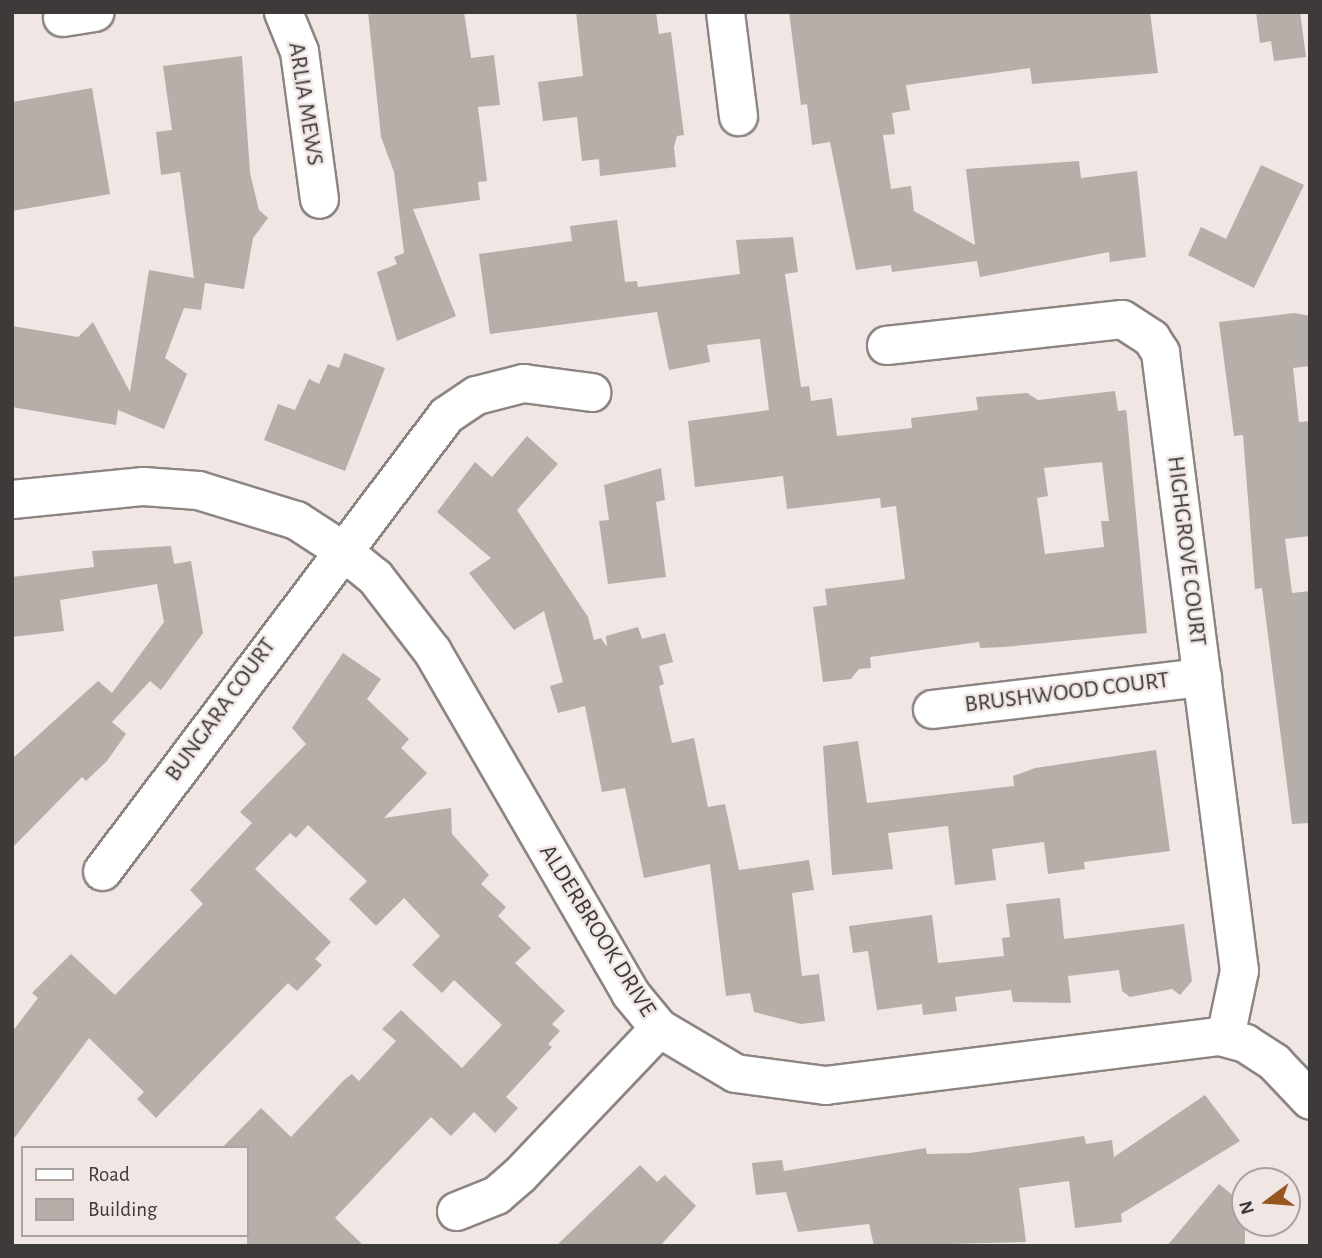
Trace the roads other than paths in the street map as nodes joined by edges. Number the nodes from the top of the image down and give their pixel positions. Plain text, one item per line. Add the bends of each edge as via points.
1 (283, 12) edge
2 (725, 12) edge
3 (738, 116) dead end
4 (319, 199) dead end
5 (886, 345) dead end
6 (591, 392) dead end
7 (12, 499) edge
8 (339, 548) junction
9 (1202, 677) junction
10 (932, 709) dead end
11 (102, 871) dead end
12 (659, 1028) junction
13 (1225, 1037) junction
14 (1310, 1100) edge
15 (456, 1211) dead end

1 - 4 street, ARLIA MEWS via 299,51
2 - 3 street
5 - 9 street, HIGHGROVE COURT via 1096,319 1122,319 1151,338 1163,374
6 - 8 street, BUNGARA COURT via 523,383 461,404 431,430
7 - 8 street, ALDERBROOK DRIVE via 143,486 198,490 296,520
8 - 11 street, BUNGARA COURT
8 - 12 street, ALDERBROOK DRIVE via 375,577 413,622 603,949
9 - 10 street, BRUSHWOOD COURT
9 - 13 street, HIGHGROVE COURT via 1239,970
12 - 13 street, ALDERBROOK DRIVE via 735,1073 825,1085
12 - 15 street via 519,1175 496,1195
13 - 14 street via 1274,1062

